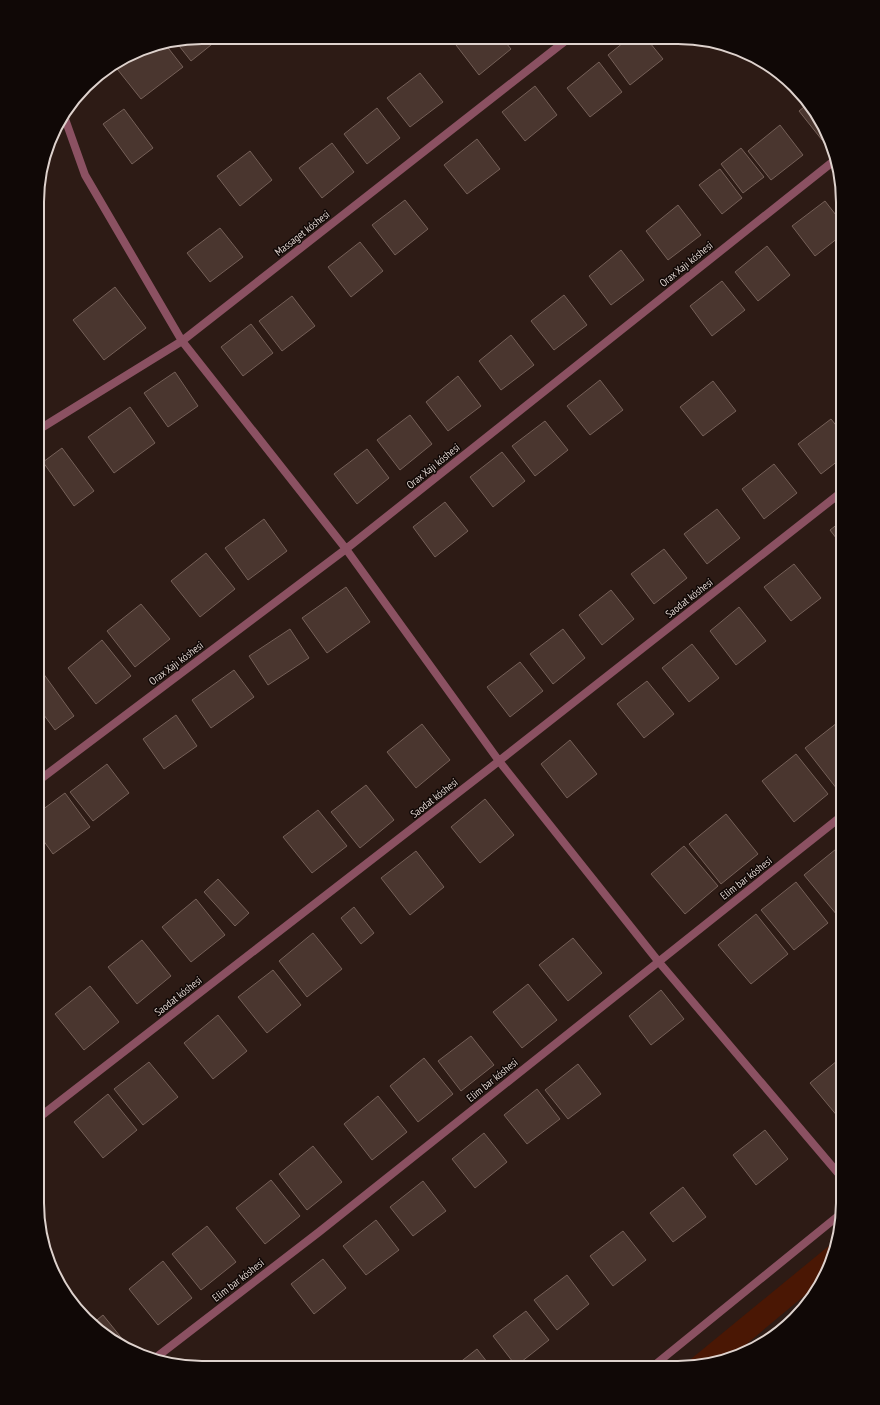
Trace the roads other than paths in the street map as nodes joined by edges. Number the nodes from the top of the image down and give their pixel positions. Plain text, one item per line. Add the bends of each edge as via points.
1 (561, 44) edge
2 (66, 122) edge
3 (831, 163) edge
4 (182, 341) junction
5 (44, 426) edge
6 (836, 496) edge
7 (346, 549) junction
8 (499, 761) junction
9 (44, 776) edge
10 (836, 821) edge
11 (658, 961) junction
12 (44, 1114) edge
13 (836, 1171) edge
14 (835, 1218) edge
15 (159, 1355) edge
16 (660, 1361) edge

1 - 4 street, Massaget kóshesi
2 - 4 street via 85,175
3 - 7 street, Orax Xajı kóshesi
4 - 5 street, Massaget kóshesi
4 - 7 street
6 - 8 street, Saodat kóshesi
7 - 8 street
7 - 9 street, Orax Xajı kóshesi
8 - 11 street
8 - 12 street, Saodat kóshesi
10 - 11 street, Elim bar kóshesi
11 - 13 street
11 - 15 street, Elim bar kóshesi via 319,1232
14 - 16 street

